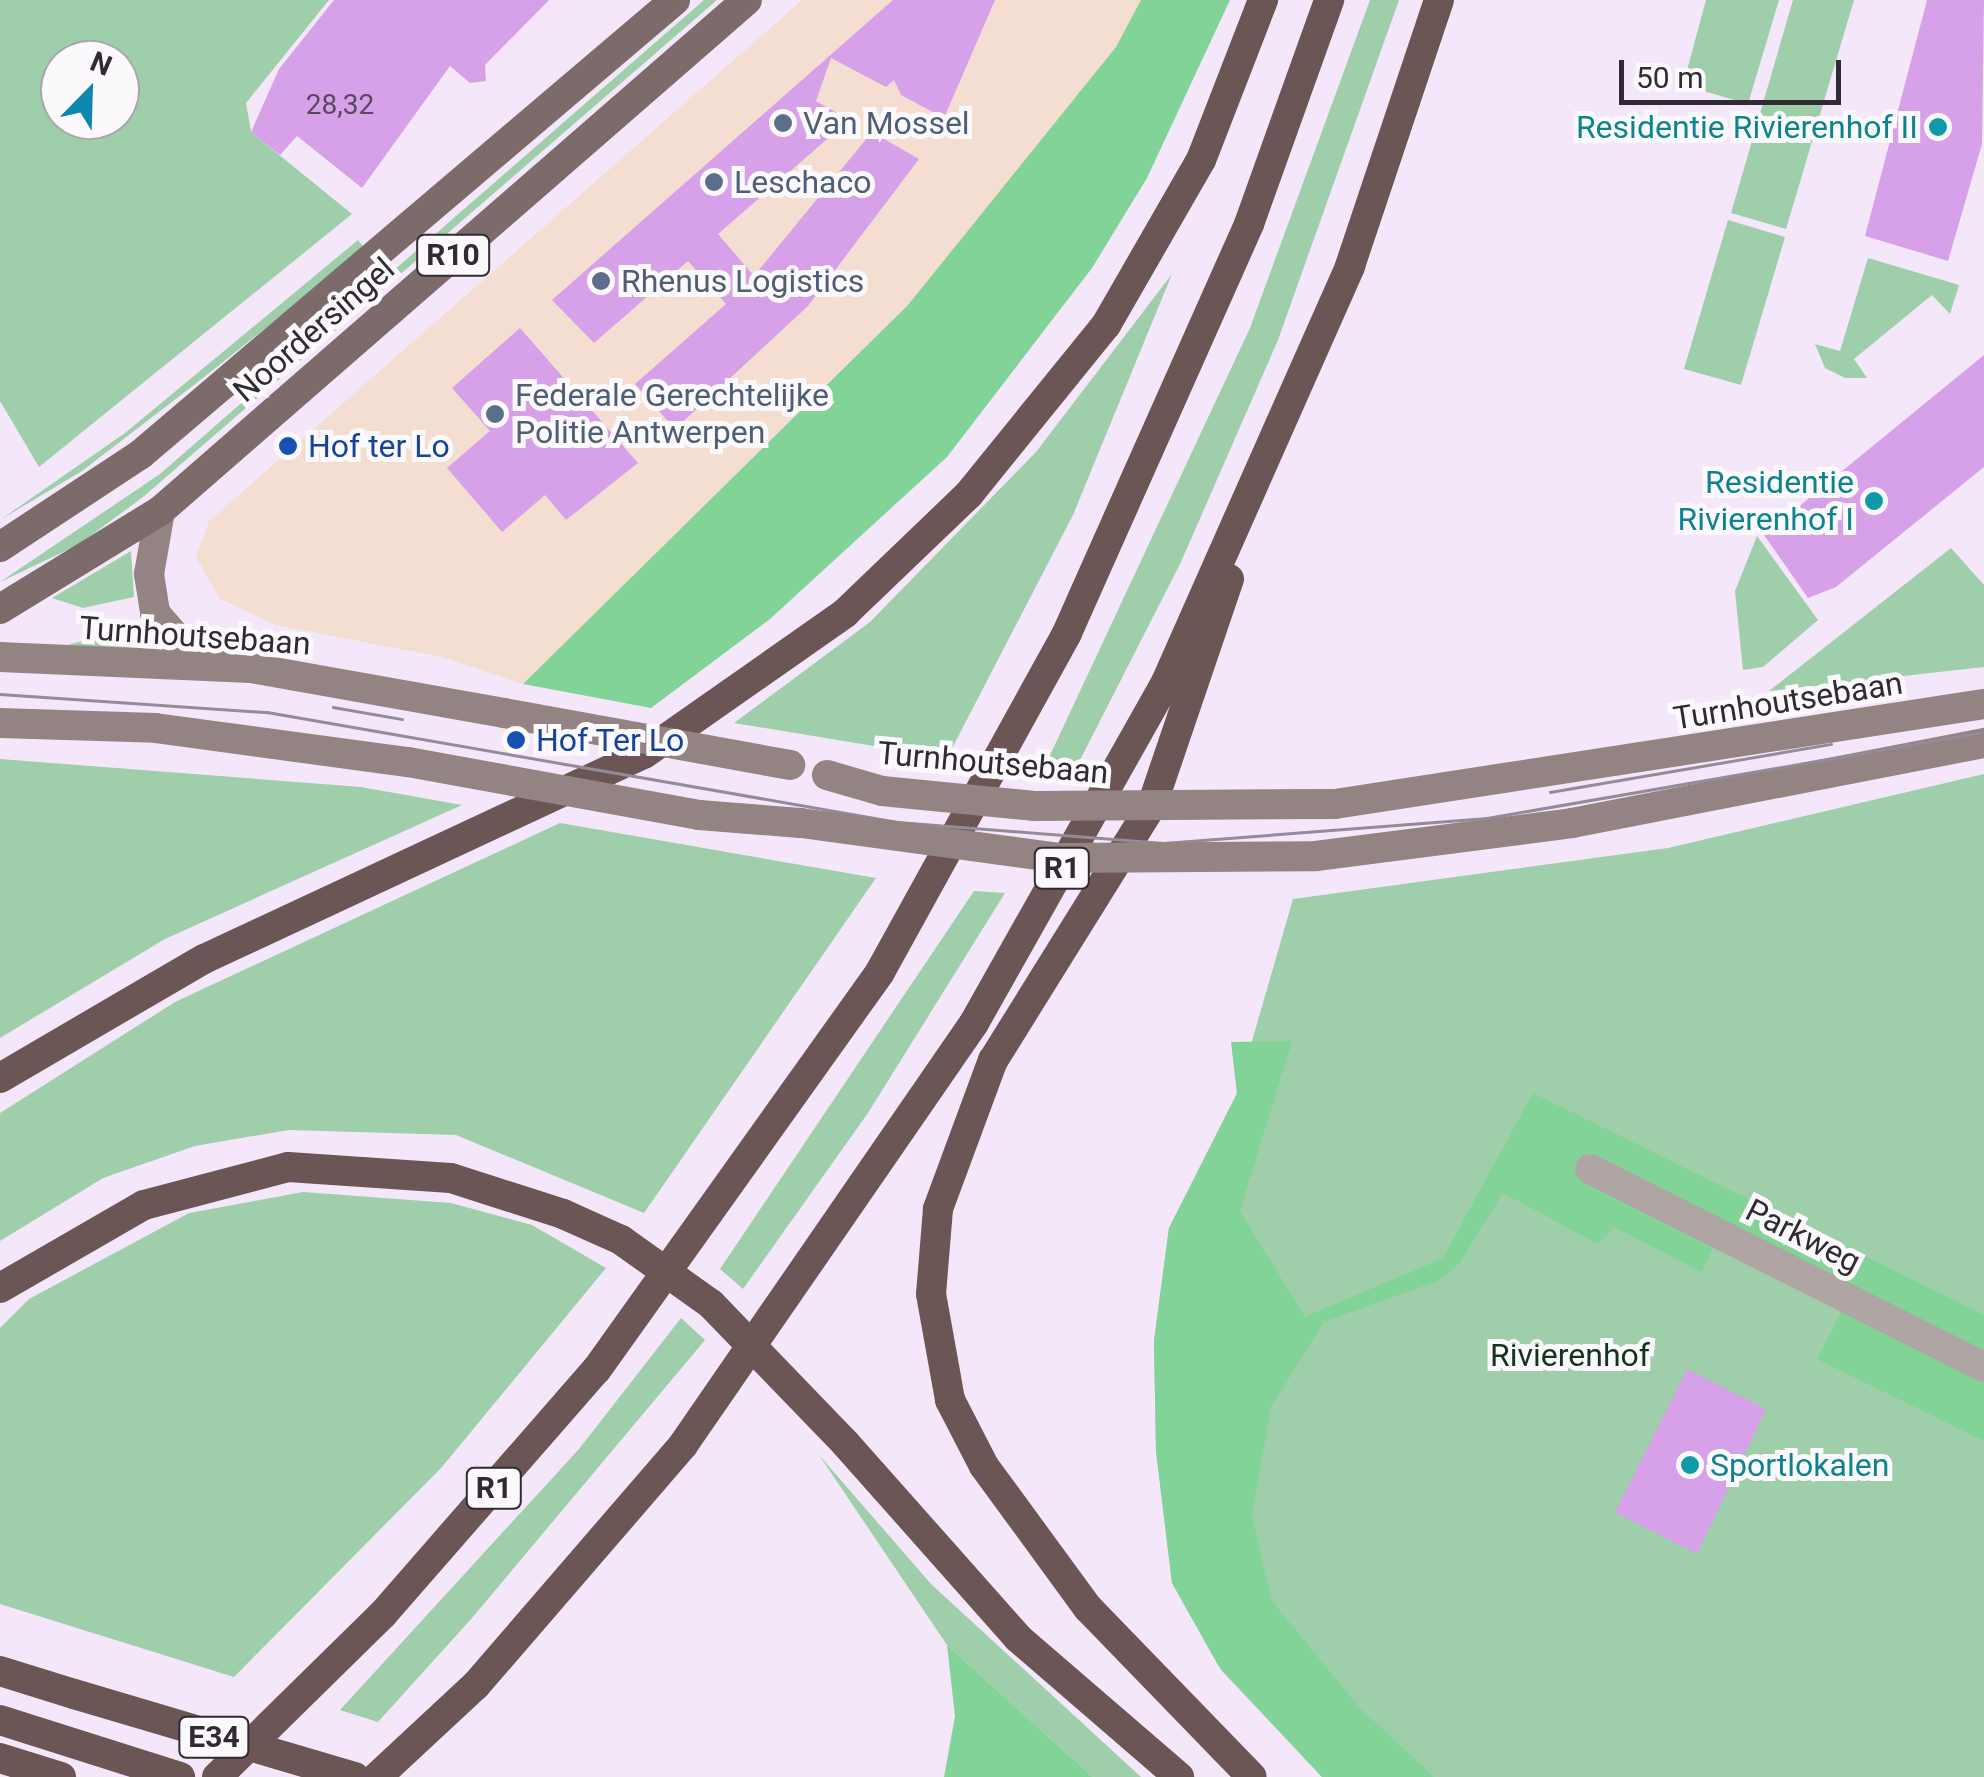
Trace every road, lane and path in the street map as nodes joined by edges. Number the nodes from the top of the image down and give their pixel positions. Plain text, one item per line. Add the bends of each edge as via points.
1 (675, 0) edge
2 (747, 0) edge
3 (1263, 0) edge
4 (1328, 0) edge
5 (1439, 0) edge
6 (1263, 463) junction
7 (160, 511) junction
8 (0, 547) edge
9 (0, 609) edge
10 (0, 657) edge
11 (252, 668) junction
12 (1984, 704) edge
13 (0, 723) edge
14 (1984, 743) edge
15 (0, 1078) edge
16 (1590, 1169) dead end
17 (0, 1288) edge
18 (1984, 1368) edge
19 (0, 1671) edge
20 (0, 1720) edge
21 (4, 1759) edge
22 (61, 1777) edge
23 (180, 1777) edge
24 (216, 1777) edge
25 (356, 1777) edge
26 (377, 1777) edge
27 (1179, 1777) edge
28 (1252, 1777) edge

1 - 8 main road, Noordersingel / R10 via 141,454
2 - 7 main road, Noordersingel / R10
3 - 15 highway via 1201,160 1106,325 969,494 844,612 644,754 204,959
4 - 24 highway, R1 via 1248,224 1067,633 880,972 597,1370 384,1614
5 - 6 highway, R1 via 1350,266
6 - 26 highway, R1 via 1166,682 974,1023 683,1444 476,1685
6 - 28 highway via 1186,725 1152,805 993,1060 938,1209 931,1294 950,1400 984,1466 1088,1608
7 - 9 main road, Noordersingel / R10
7 - 11 main road via 149,574 163,628 196,652
10 - 11 main road, Turnhoutsebaan
11 - 12 main road, Turnhoutsebaan, bridge via 1003,805 1335,804
13 - 14 main road, bridge via 155,728 408,762 700,815 1060,858 1316,856 1572,822
16 - 18 street, Parkweg
17 - 27 highway, bridge via 144,1205 288,1167 451,1178 563,1214 621,1240 711,1304 1018,1638
19 - 25 highway, E34, bridge
20 - 23 highway, E34
21 - 22 highway

